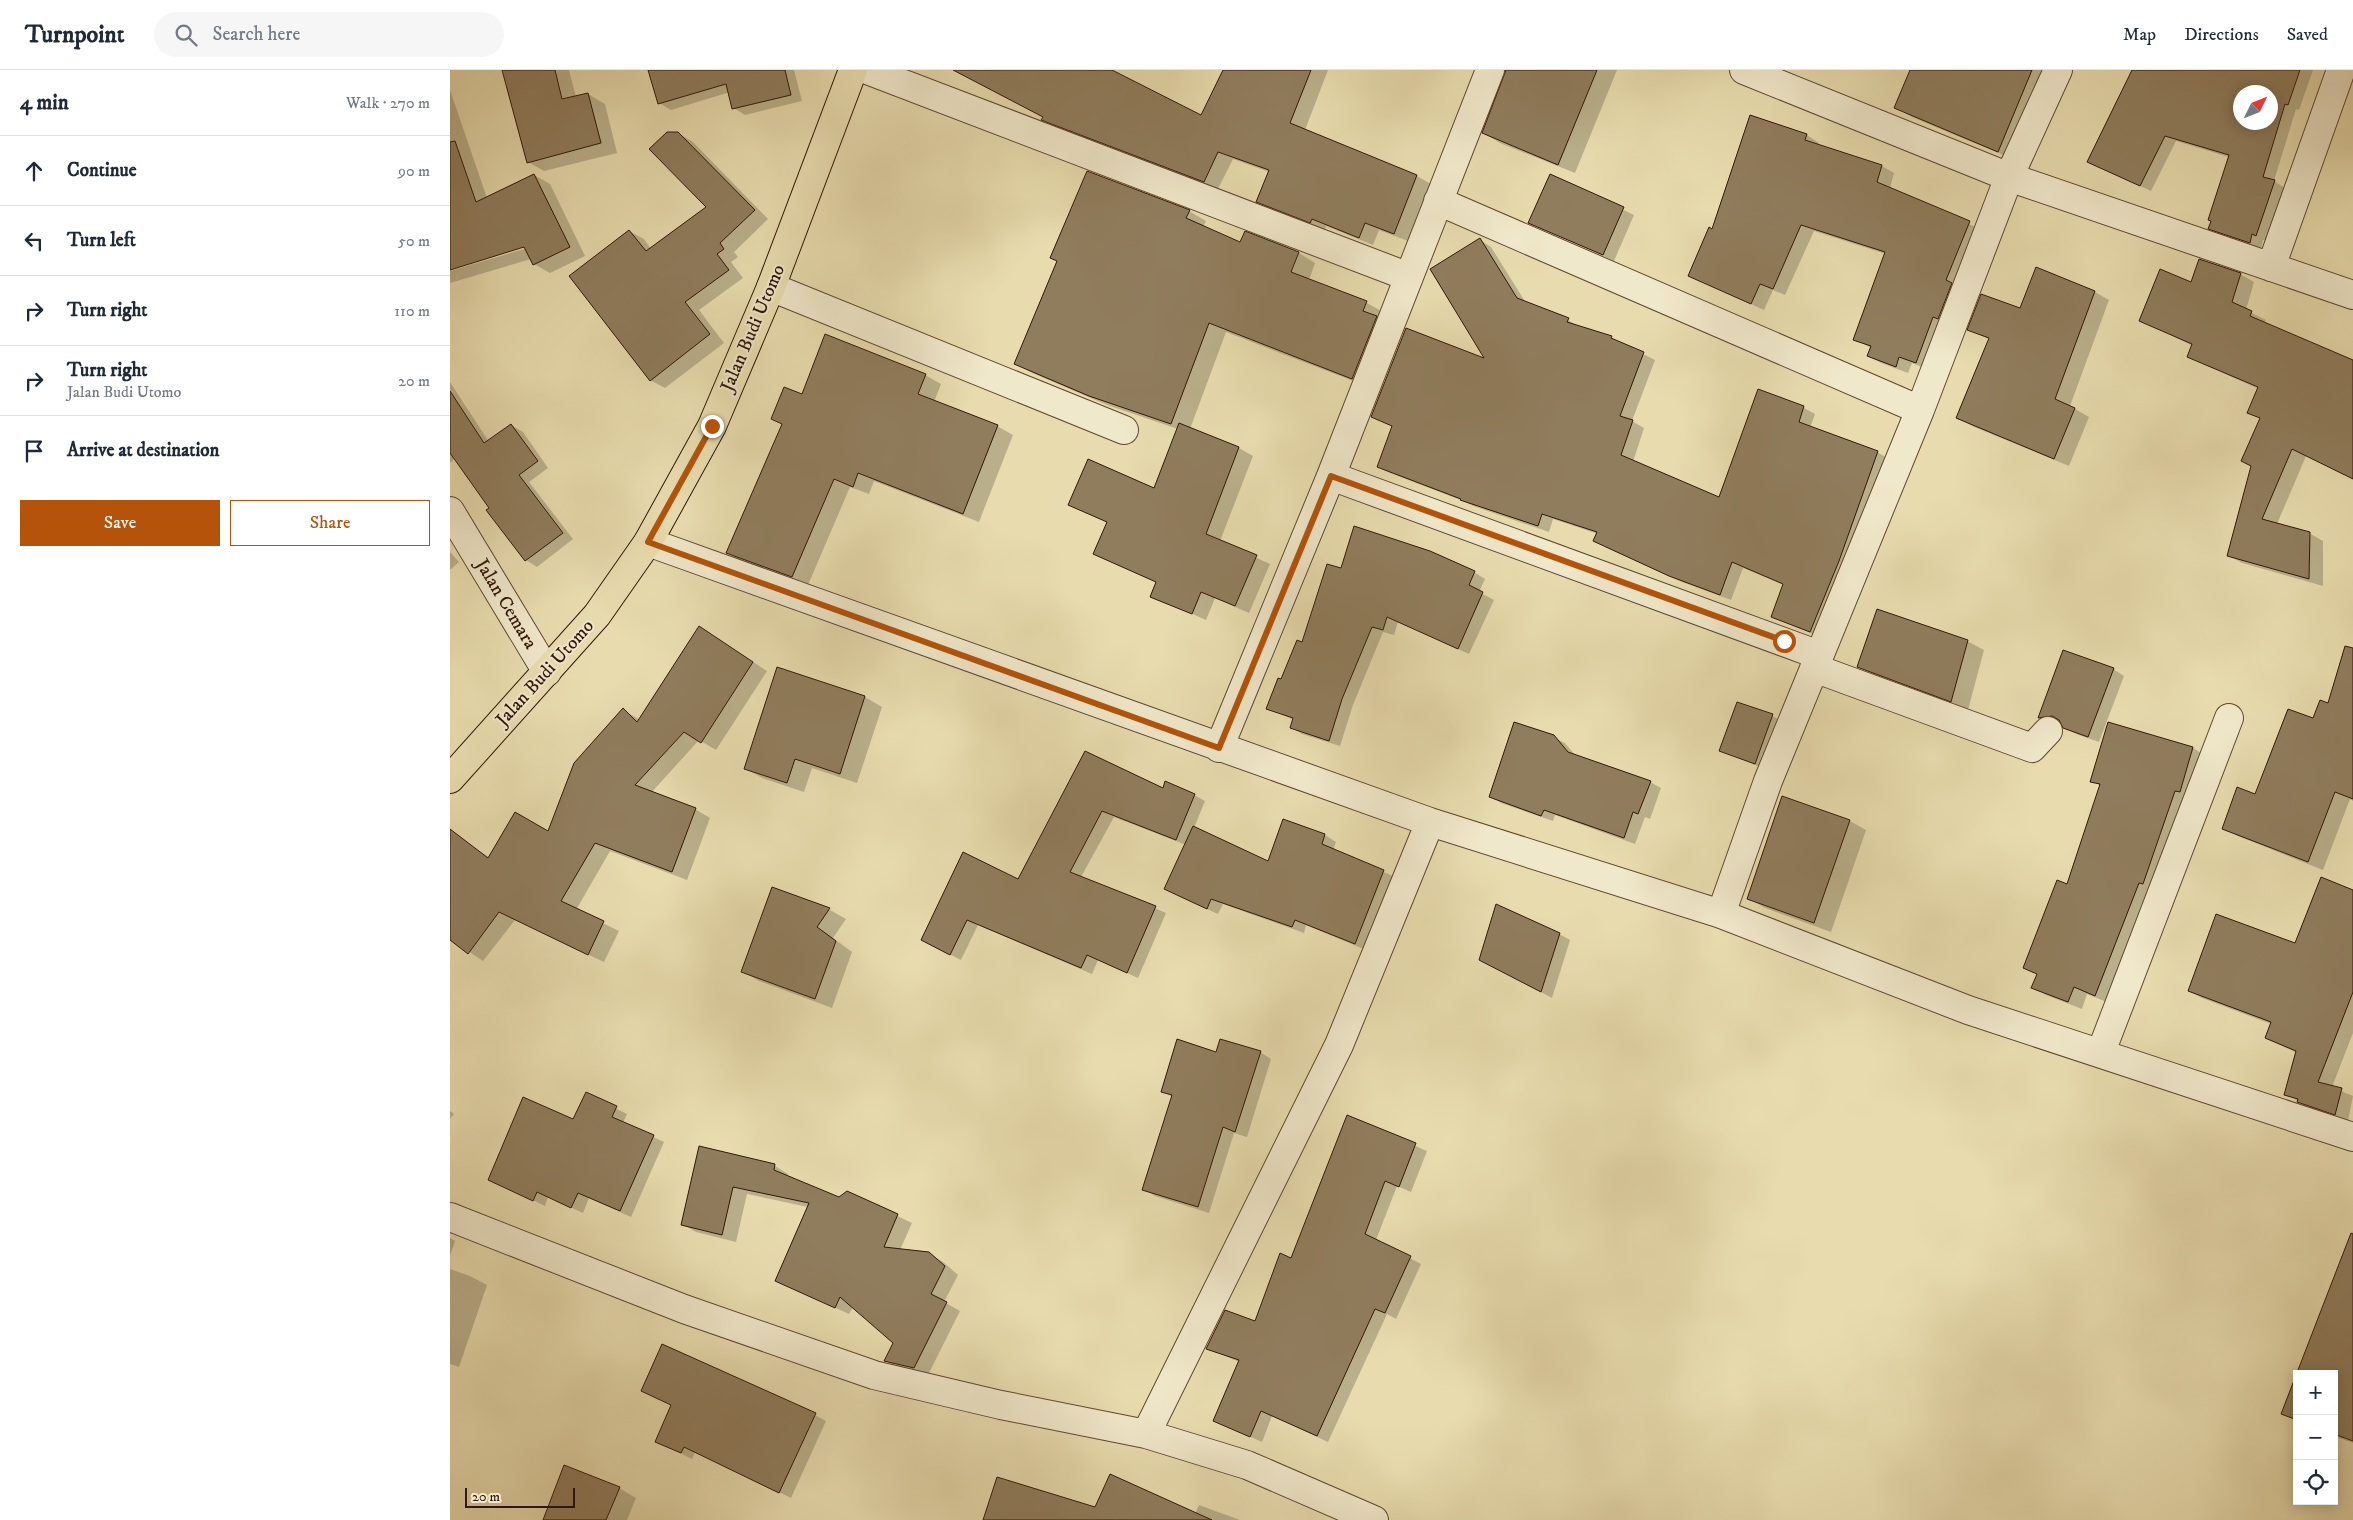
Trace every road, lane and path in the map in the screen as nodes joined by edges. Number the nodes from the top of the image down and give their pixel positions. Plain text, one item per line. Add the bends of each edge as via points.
1 (853, 70) edge
2 (867, 70) edge
3 (1490, 70) edge
4 (2058, 70) edge
5 (2341, 70) edge
6 (1753, 72) edge
7 (2009, 177) junction
8 (1438, 201) junction
9 (2272, 267) junction
10 (1409, 277) junction
11 (771, 287) junction
12 (2353, 295) edge
13 (1920, 410) junction
14 (1124, 430) dead end
15 (1331, 476) junction
16 (450, 511) edge
17 (648, 542) junction
18 (1816, 662) junction
19 (547, 672) junction
20 (2229, 718) dead end
21 (2048, 730) dead end
22 (1219, 748) junction
23 (450, 779) edge
24 (1430, 822) junction
25 (1721, 914) junction
26 (2102, 1052) junction
27 (2353, 1137) edge
28 (450, 1217) edge
29 (1146, 1434) junction
30 (1374, 1520) edge

1 - 11 main road, Jalan Budi Utomo
2 - 10 street
3 - 8 street
4 - 7 street
5 - 9 street
6 - 7 street
7 - 9 street
7 - 13 street
8 - 10 street
8 - 13 street
9 - 12 street
10 - 15 street
11 - 14 street
11 - 17 main road, Jalan Budi Utomo via 712,426
13 - 18 street
15 - 18 street
15 - 22 street
16 - 19 street, Jalan Cemara
17 - 19 main road, Jalan Budi Utomo via 597,615
17 - 22 street
18 - 21 street via 2032,748
18 - 25 street via 1768,781
19 - 23 main road, Jalan Budi Utomo
20 - 26 street
22 - 24 street
24 - 25 street
24 - 29 street via 1339,1045
25 - 26 street via 1968,1010
26 - 27 street
28 - 29 street via 684,1309 874,1375
29 - 30 street via 1247,1465

